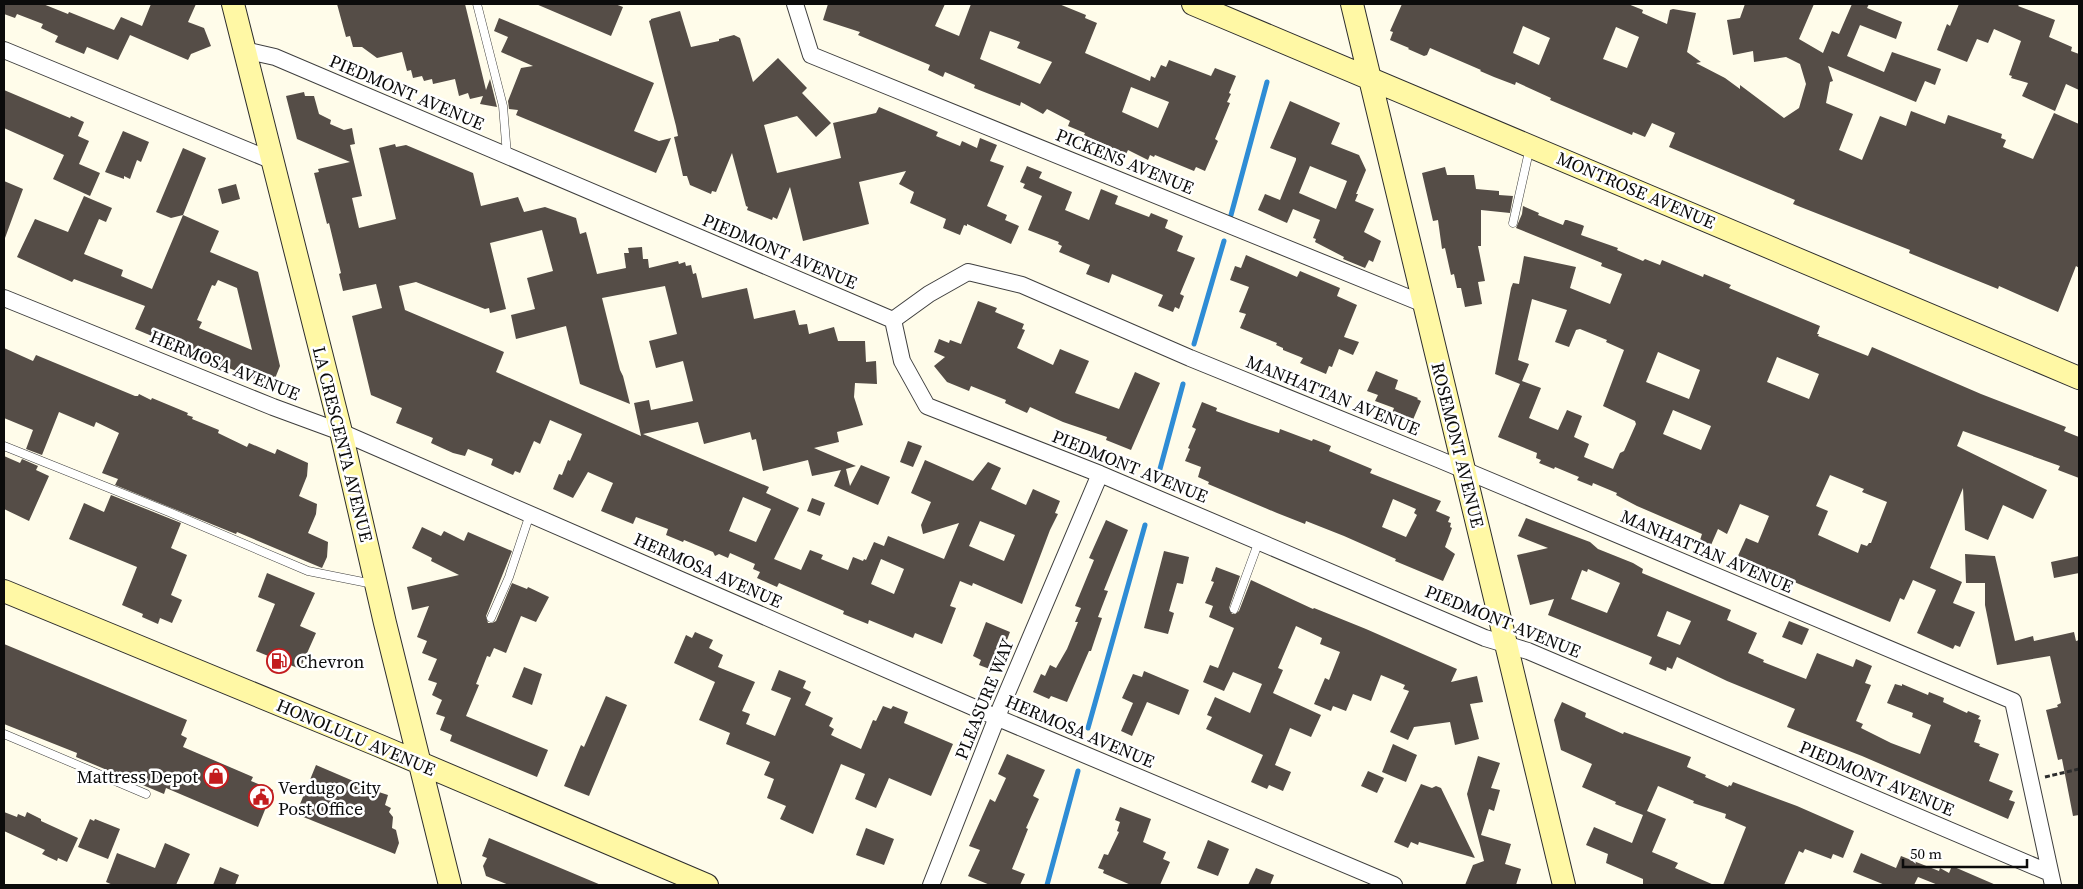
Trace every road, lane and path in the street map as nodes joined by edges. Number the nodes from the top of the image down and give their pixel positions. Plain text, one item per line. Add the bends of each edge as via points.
1 (233, 4) edge
2 (477, 4) edge
3 (795, 4) edge
4 (1192, 4) edge
5 (1352, 4) edge
6 (4, 50) edge
7 (244, 50) junction
8 (1369, 77) junction
9 (1530, 145) junction
10 (508, 157) junction
11 (273, 161) junction
12 (1513, 223) dead end
13 (4, 298) edge
14 (1424, 304) junction
15 (893, 320) junction
16 (2079, 378) edge
17 (341, 432) junction
18 (4, 446) edge
19 (1464, 470) junction
20 (1100, 474) junction
21 (530, 514) junction
22 (1259, 542) junction
23 (377, 585) junction
24 (4, 591) edge
25 (1234, 609) dead end
26 (491, 618) dead end
27 (1505, 644) junction
28 (998, 718) junction
29 (4, 734) edge
30 (419, 763) junction
31 (2079, 769) edge
32 (2030, 780) junction
33 (146, 794) dead end
34 (2052, 879) edge
35 (450, 885) edge
36 (707, 885) edge
37 (931, 885) edge
38 (1394, 885) edge
39 (1564, 885) edge

1 - 7 street, LA CRESCENTA AVENUE
2 - 10 lane via 503,106
3 - 14 street, PICKENS AVENUE via 811,55
4 - 8 street, MONTROSE AVENUE
5 - 8 street, ROSEMONT AVENUE
6 - 11 street
7 - 10 street, PIEDMONT AVENUE via 275,57
7 - 11 street, LA CRESCENTA AVENUE
8 - 9 street, MONTROSE AVENUE
8 - 14 street, ROSEMONT AVENUE
9 - 12 lane
9 - 16 street, MONTROSE AVENUE
10 - 15 street, PIEDMONT AVENUE
11 - 17 street, LA CRESCENTA AVENUE
13 - 17 street, HERMOSA AVENUE
14 - 19 street, ROSEMONT AVENUE
15 - 19 street, MANHATTAN AVENUE via 968,272 1022,285
15 - 20 street, PIEDMONT AVENUE via 902,361 927,406
17 - 21 street, HERMOSA AVENUE
17 - 23 street, LA CRESCENTA AVENUE
18 - 23 lane via 308,571
19 - 27 street, ROSEMONT AVENUE
19 - 32 street, MANHATTAN AVENUE via 2012,702
20 - 22 street, PIEDMONT AVENUE
20 - 28 street, PLEASURE WAY
21 - 26 lane
21 - 28 street, HERMOSA AVENUE
22 - 25 lane
22 - 27 street, PIEDMONT AVENUE
23 - 30 street, LA CRESCENTA AVENUE
24 - 30 street, HONOLULU AVENUE
27 - 34 street, PIEDMONT AVENUE via 1537,654
27 - 39 street, ROSEMONT AVENUE
28 - 37 street, PLEASURE WAY
28 - 38 street, HERMOSA AVENUE
29 - 33 lane
30 - 35 street, LA CRESCENTA AVENUE
30 - 36 street, HONOLULU AVENUE
31 - 32 path
32 - 34 street

